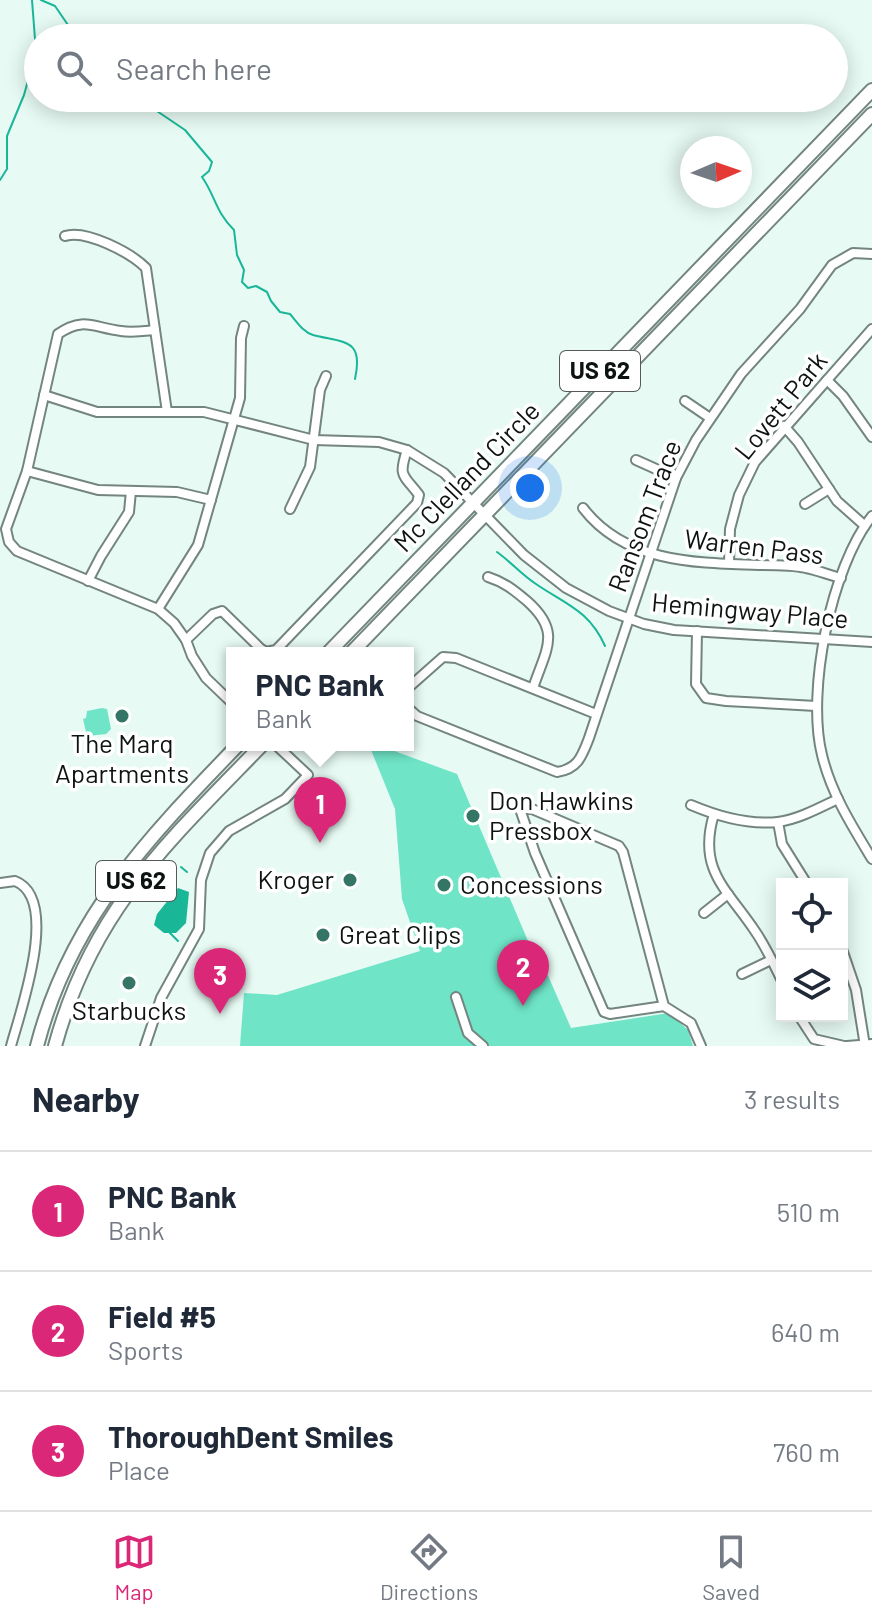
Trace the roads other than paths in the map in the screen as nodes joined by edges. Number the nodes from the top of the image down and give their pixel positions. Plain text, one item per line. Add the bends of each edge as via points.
1 (872, 90) edge
2 (872, 114) edge
3 (65, 236) dead end
4 (872, 254) edge
5 (244, 326) dead end
6 (155, 330) junction
7 (871, 331) edge
8 (326, 376) dead end
9 (827, 380) junction
10 (44, 395) junction
11 (685, 401) dead end
12 (167, 412) junction
13 (710, 418) junction
14 (235, 420) junction
15 (784, 426) junction
16 (872, 437) edge
17 (314, 440) junction
18 (407, 450) junction
19 (636, 460) dead end
20 (27, 471) junction
21 (676, 478) junction
22 (829, 489) junction
23 (131, 491) junction
24 (211, 500) junction
25 (474, 502) junction
26 (805, 504) dead end
27 (583, 508) dead end
28 (290, 509) dead end
29 (485, 514) junction
30 (872, 516) edge
31 (864, 525) junction
32 (650, 553) junction
33 (729, 563) junction
34 (488, 577) dead end
35 (841, 578) junction
36 (88, 581) junction
37 (158, 609) junction
38 (628, 618) junction
39 (697, 631) junction
40 (826, 638) junction
41 (186, 640) junction
42 (872, 642) edge
43 (259, 647) edge
44 (279, 647) edge
45 (334, 647) edge
46 (357, 647) edge
47 (414, 683) edge
48 (533, 688) junction
49 (226, 697) edge
50 (816, 706) junction
51 (414, 713) edge
52 (596, 714) junction
53 (232, 751) edge
54 (256, 751) edge
55 (282, 751) edge
56 (838, 799) junction
57 (691, 805) dead end
58 (714, 814) junction
59 (778, 822) junction
60 (872, 859) edge
61 (803, 878) edge
62 (0, 883) edge
63 (728, 894) junction
64 (704, 913) dead end
65 (842, 950) edge
66 (771, 960) junction
67 (776, 970) edge
68 (742, 974) dead end
69 (456, 997) dead end
70 (664, 1006) junction
71 (803, 1022) edge
72 (872, 1044) edge
73 (11, 1046) edge
74 (37, 1046) edge
75 (55, 1046) edge
76 (145, 1046) edge
77 (483, 1046) edge
78 (701, 1046) edge
79 (846, 1046) edge
80 (865, 1046) edge

1 - 25 highway, Mc Clelland Circle / US 62
2 - 29 highway, Mc Clelland Circle / US 62
3 - 6 street via 84,236 135,256 146,268
4 - 13 street, Ransom Trace via 853,253 832,265
5 - 14 street
6 - 10 street via 71,325 58,334 53,346
6 - 12 street
7 - 9 street, Lovett Park
8 - 17 street
9 - 15 street, Lovett Park
9 - 16 street
10 - 12 street, Hemingway Place via 97,412
10 - 20 street
11 - 13 street
12 - 14 street, Hemingway Place via 204,412
13 - 21 street, Ransom Trace
14 - 17 street, Hemingway Place
14 - 24 street
15 - 22 street
15 - 33 street, Lovett Park via 755,462 739,495
17 - 18 street, Hemingway Place via 379,442
17 - 28 street via 310,467
18 - 25 street, Hemingway Place via 444,473
18 - 44 street via 401,473 417,491 417,503
19 - 21 street
20 - 23 street via 98,490
20 - 36 street via 6,529 9,542 17,551
21 - 32 street, Ransom Trace
22 - 26 street
22 - 31 street
23 - 24 street via 177,492
23 - 36 street via 129,512
24 - 37 street via 195,552
25 - 29 street, Hemingway Place
25 - 45 highway, Mc Clelland Circle / US 62
27 - 32 street, Warren Pass via 609,535
29 - 38 street, Hemingway Place via 545,574
29 - 46 highway, Mc Clelland Circle / US 62
30 - 31 street
31 - 35 street
32 - 33 street, Warren Pass
32 - 38 street, Ransom Trace
33 - 35 street, Warren Pass via 805,567
34 - 48 street via 511,588 542,614 548,626
35 - 40 street
36 - 37 street
37 - 41 street
38 - 39 street, Hemingway Place
38 - 52 street, Ransom Trace
39 - 40 street, Hemingway Place
39 - 50 street via 696,684 706,698
40 - 42 street, Hemingway Place
40 - 50 street
41 - 43 street via 222,611
41 - 49 street via 197,667
47 - 48 street via 443,657
48 - 52 street
50 - 56 street via 822,757
51 - 52 street, Ransom Trace via 557,772 580,760
53 - 74 highway, US 62 via 138,851 106,894 68,958
54 - 75 highway, US 62 via 166,843 114,910 79,976
55 - 76 street via 308,775 285,799 229,831 210,853 201,880 199,929 161,998
56 - 59 street
56 - 60 street
57 - 58 street
58 - 59 street
58 - 63 street via 708,847 715,876
59 - 61 street via 782,844
62 - 73 street via 15,881 26,888 37,930
63 - 64 street
63 - 66 street
65 - 80 street via 856,990
66 - 67 street
66 - 68 street
69 - 77 street via 468,1033
70 - 70 street via 623,852 614,842 520,809 604,1012
70 - 78 street via 691,1023
71 - 79 street via 814,1039
72 - 80 street
79 - 80 street

